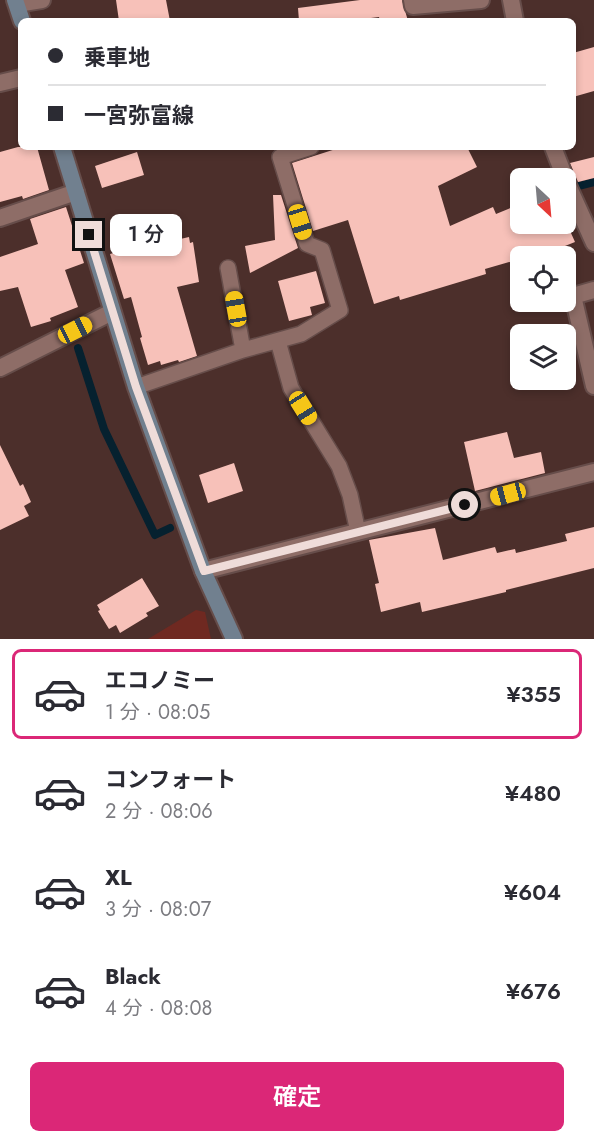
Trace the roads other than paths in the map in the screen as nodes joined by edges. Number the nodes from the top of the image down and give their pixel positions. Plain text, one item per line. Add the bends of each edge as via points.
1 (42, 0) edge
2 (412, 0) edge
3 (481, 0) edge
4 (511, 0) edge
5 (16, 2) edge
6 (21, 18) edge
7 (514, 18) edge
8 (18, 79) edge
9 (0, 83) edge
10 (63, 150) edge
11 (302, 150) edge
12 (554, 150) edge
13 (561, 168) edge
14 (76, 192) junction
15 (576, 204) edge
16 (0, 218) edge
17 (594, 243) edge
18 (228, 268) dead end
19 (594, 290) edge
20 (112, 312) junction
21 (278, 340) junction
22 (243, 350) junction
23 (0, 368) edge
24 (594, 386) edge
25 (136, 387) junction
26 (594, 472) edge
27 (358, 532) junction
28 (204, 571) junction
29 (234, 639) edge

1 - 5 street
2 - 3 street via 413,6
4 - 7 street
5 - 6 main road
8 - 9 street
10 - 14 main road
11 - 21 lane via 280,157 307,244 321,250 340,310 301,334
12 - 13 street
14 - 16 street
14 - 20 main road
15 - 17 street
18 - 22 lane
19 - 24 street via 573,296
20 - 23 street
20 - 25 main road
21 - 22 lane
21 - 27 lane via 291,388 339,466
22 - 25 lane
25 - 28 main road
26 - 27 street
27 - 28 street
28 - 29 main road

